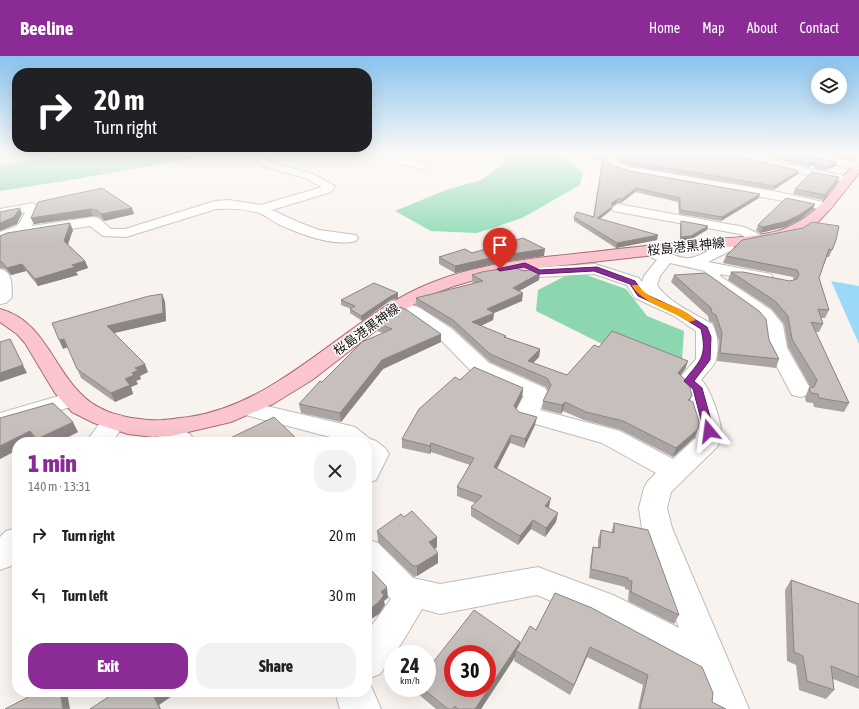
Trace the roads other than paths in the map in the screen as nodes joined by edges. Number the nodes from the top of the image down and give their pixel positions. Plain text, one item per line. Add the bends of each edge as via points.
1 (326, 184) edge
2 (712, 184) edge
3 (769, 184) edge
4 (845, 184) edge
5 (830, 202) junction
6 (618, 208) dead end
7 (261, 209) junction
8 (0, 213) edge
9 (19, 232) junction
10 (351, 238) dead end
11 (756, 238) junction
12 (0, 239) edge
13 (726, 242) junction
14 (649, 250) junction
15 (666, 258) junction
16 (692, 263) junction
17 (525, 265) junction
18 (713, 268) junction
19 (0, 274) edge
20 (779, 280) edge
21 (0, 299) edge
22 (398, 305) junction
23 (677, 313) junction
24 (0, 315) edge
25 (800, 390) dead end
26 (72, 399) junction
27 (246, 408) junction
28 (0, 420) edge
29 (114, 422) junction
30 (174, 435) edge
31 (103, 437) edge
32 (352, 437) edge
33 (372, 451) edge
34 (372, 462) edge
35 (674, 471) junction
36 (12, 545) edge
37 (0, 557) edge
38 (372, 557) edge
39 (414, 593) junction
40 (372, 655) edge
41 (710, 663) junction
42 (356, 697) edge
43 (362, 709) edge
44 (730, 709) edge

1 - 7 street via 329,186 327,189
2 - 5 street
3 - 5 street
4 - 5 main road, 桜島港黒神線
5 - 11 main road, 桜島港黒神線 via 817,217 794,230
6 - 11 street via 744,231
7 - 9 street via 228,202 126,233 108,233 93,221
7 - 10 street via 285,223 302,229 336,238
8 - 9 street via 33,207 28,222
9 - 12 street via 6,234
11 - 13 main road, 桜島港黒神線
13 - 14 main road, 桜島港黒神線
13 - 16 street via 727,247
14 - 15 street
14 - 17 main road, 桜島港黒神線
15 - 16 street
15 - 23 street via 652,276 649,285 654,293
16 - 18 street
17 - 22 main road, 桜島港黒神線 via 474,274 447,282
17 - 23 street via 539,272 595,269 633,282 641,294
18 - 20 street
18 - 25 street via 712,278 764,314 773,325 777,348
19 - 21 street via 3,278 3,296
22 - 27 main road, 桜島港黒神線 via 305,374
22 - 35 street via 414,312 445,333 481,368 536,393 526,414 611,437
23 - 35 street via 704,328 707,337 706,360 688,381 697,388 709,431 708,441
24 - 26 main road, 桜島港黒神線 via 29,334
26 - 28 street
26 - 29 main road, 桜島港黒神線 via 87,411
27 - 30 main road, 桜島港黒神線
27 - 32 street via 346,433
29 - 30 main road, 桜島港黒神線
29 - 31 street
33 - 34 street via 376,454
35 - 41 street via 658,488 653,508 657,528
36 - 37 street
38 - 39 street via 404,590
39 - 40 street via 392,629
39 - 41 street via 440,600 538,581 601,606
41 - 44 street
42 - 43 street

